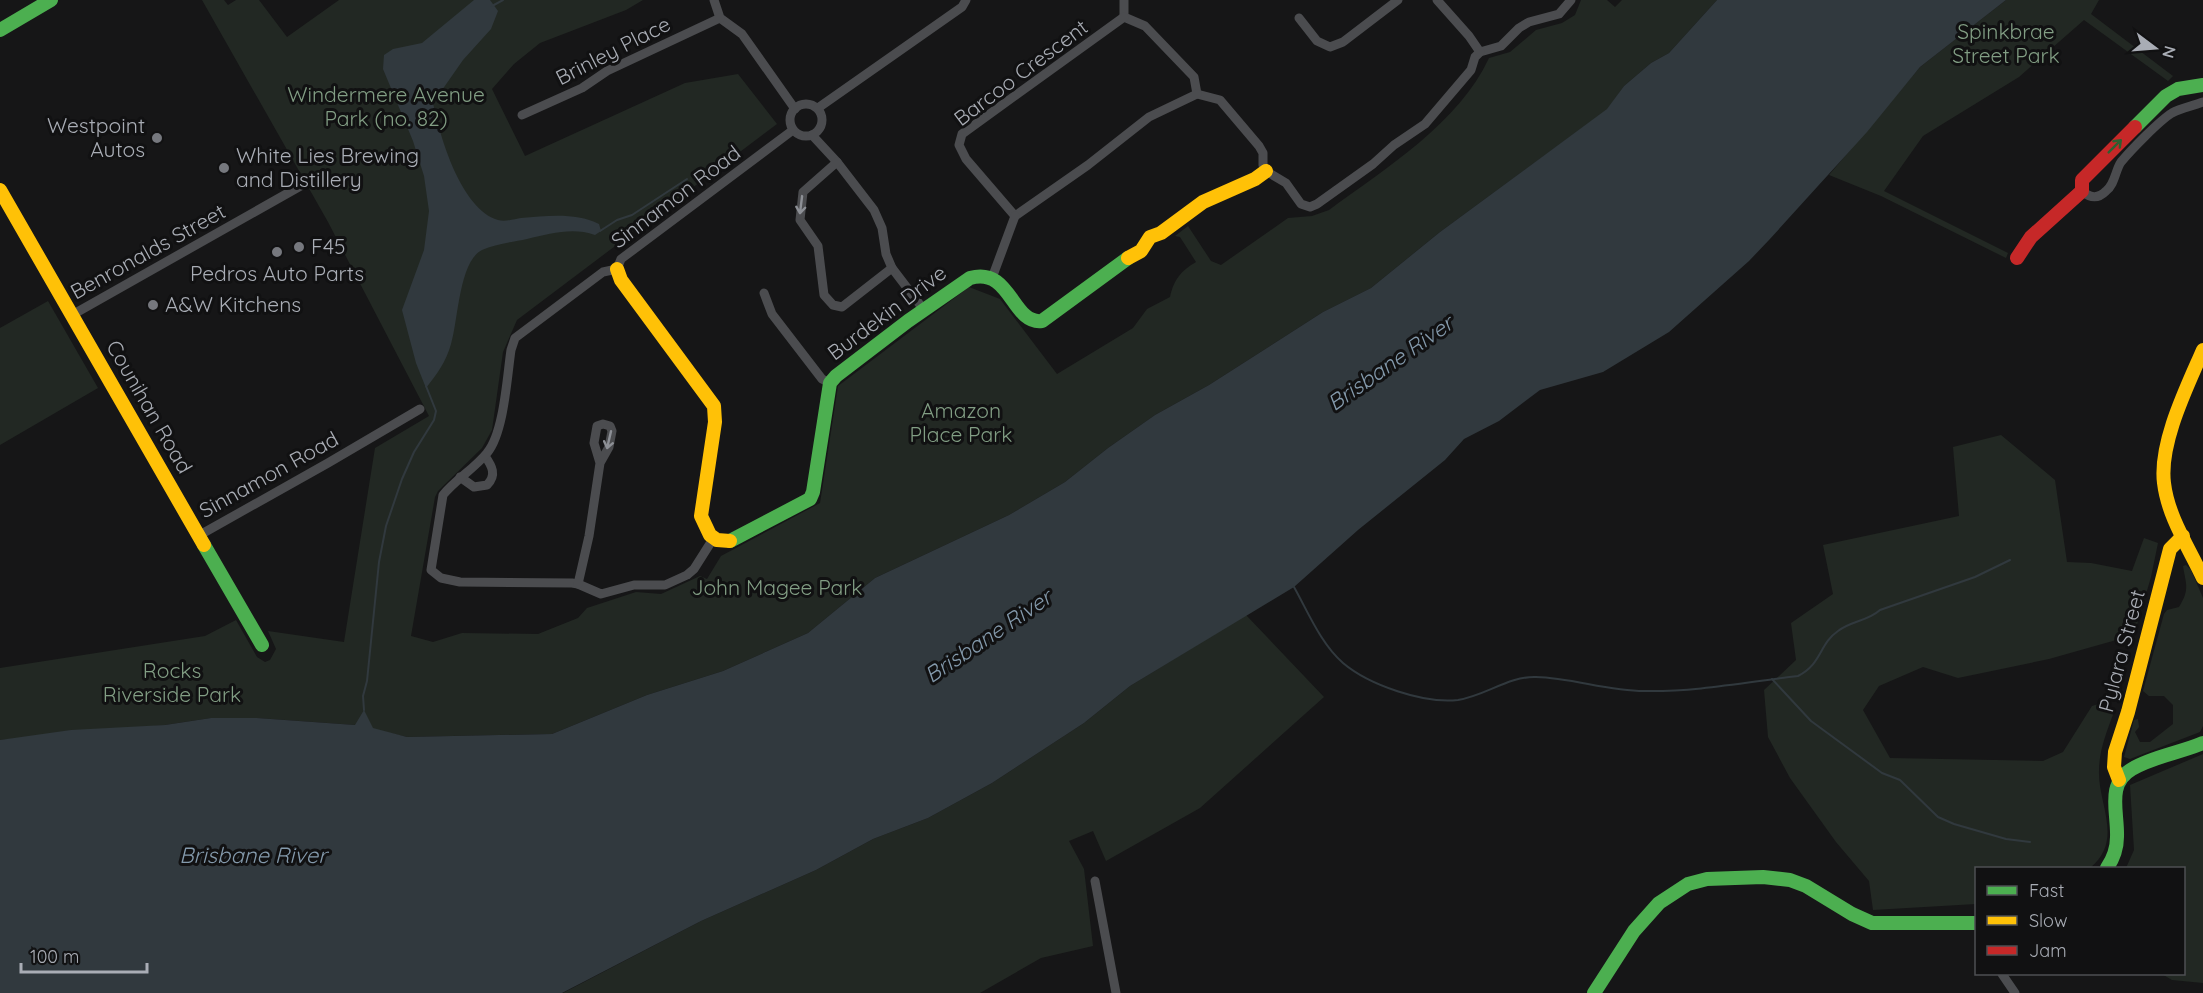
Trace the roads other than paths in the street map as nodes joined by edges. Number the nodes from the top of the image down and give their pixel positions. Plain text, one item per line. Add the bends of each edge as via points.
1 (51, 0) edge
2 (714, 0) edge
3 (966, 0) edge
4 (1124, 0) edge
5 (1398, 0) edge
6 (1437, 0) edge
7 (1571, 0) edge
8 (1124, 17) junction
9 (720, 18) junction
10 (1299, 18) dead end
11 (0, 30) edge
12 (1480, 52) junction
13 (2203, 85) edge
14 (1197, 94) junction
15 (2203, 102) edge
16 (818, 108) junction
17 (795, 109) junction
18 (522, 115) dead end
19 (793, 130) junction
20 (812, 135) junction
21 (837, 162) junction
22 (1260, 175) junction
23 (304, 184) dead end
24 (0, 190) edge
25 (2082, 191) junction
26 (1015, 216) junction
27 (2017, 258) dead end
28 (892, 268) junction
29 (616, 269) junction
30 (992, 278) junction
31 (764, 293) dead end
32 (924, 310) junction
33 (72, 315) junction
34 (2203, 350) edge
35 (830, 383) junction
36 (420, 409) dead end
37 (485, 456) junction
38 (600, 463) dead end
39 (460, 477) junction
40 (198, 536) junction
41 (2183, 536) junction
42 (713, 539) junction
43 (2203, 578) edge
44 (578, 584) junction
45 (262, 645) dead end
46 (2203, 743) edge
47 (2119, 780) junction
48 (2108, 867) edge
49 (1095, 881) dead end
50 (1975, 923) edge
51 (2003, 975) edge
52 (1116, 993) edge
53 (1594, 993) edge
54 (2015, 993) edge

1 - 11 street
2 - 9 street
3 - 16 street via 962,7
4 - 8 street
5 - 10 street via 1343,42 1330,47 1317,41
6 - 12 street
7 - 12 street via 1558,14 1530,22 1501,46
8 - 14 street via 1145,26 1194,77
8 - 26 street, Barcoo Crescent via 962,134 959,145 966,159
9 - 17 street via 742,34
9 - 18 street, Brinley Place
12 - 22 street via 1472,70 1425,124 1317,204 1301,204 1287,183
25 -> 13 street via 2082,180 2166,96 2178,89
14 - 22 street via 1220,100 1259,146 1263,153
14 - 26 street via 1149,117
15 - 25 street via 2172,113 2161,123 2120,164 2106,192 2095,197
16 - 17 street via 804,104
16 - 20 street via 822,123
17 - 19 street via 790,119
19 - 20 street via 802,136
19 - 29 street, Sinnamon Road via 621,259
20 - 21 street
21 - 28 street via 878,217
21 -> 28 street via 803,192 800,220 818,246 824,295 832,305 842,307
22 - 30 street via 1203,202 1150,237 1141,251 1042,321 1027,318
23 - 33 street, Benronalds Street
24 - 33 street, Counihan Road
25 - 27 street via 2031,237
26 - 30 street
28 - 32 street
29 - 37 street, Sinnamon Road via 603,272 513,342 499,430
29 - 42 street via 714,406 701,516
30 - 32 street, Burdekin Drive via 976,275
31 - 35 street via 772,314 822,379
32 - 35 street, Burdekin Drive
33 - 40 street, Counihan Road
34 - 41 street via 2164,461 2164,482
35 - 42 street, Burdekin Drive via 810,499 734,540
36 - 40 street, Sinnamon Road
37 - 39 street
37 - 39 street via 493,472 487,485 474,487
38 - 44 street
39 - 44 street via 441,499 431,564 434,574 460,582
40 - 45 street, Counihan Road
41 - 43 street
41 - 47 street, Pylara Street via 2170,549 2115,752 2114,767
42 - 44 street via 694,569 665,585 634,585 601,594
46 - 47 street via 2133,768
47 - 48 street, Pylara Street via 2114,795 2117,840
49 - 52 street
50 - 53 street via 1872,923 1811,888 1785,879 1705,879 1679,888 1652,910 1623,945
51 - 54 street

